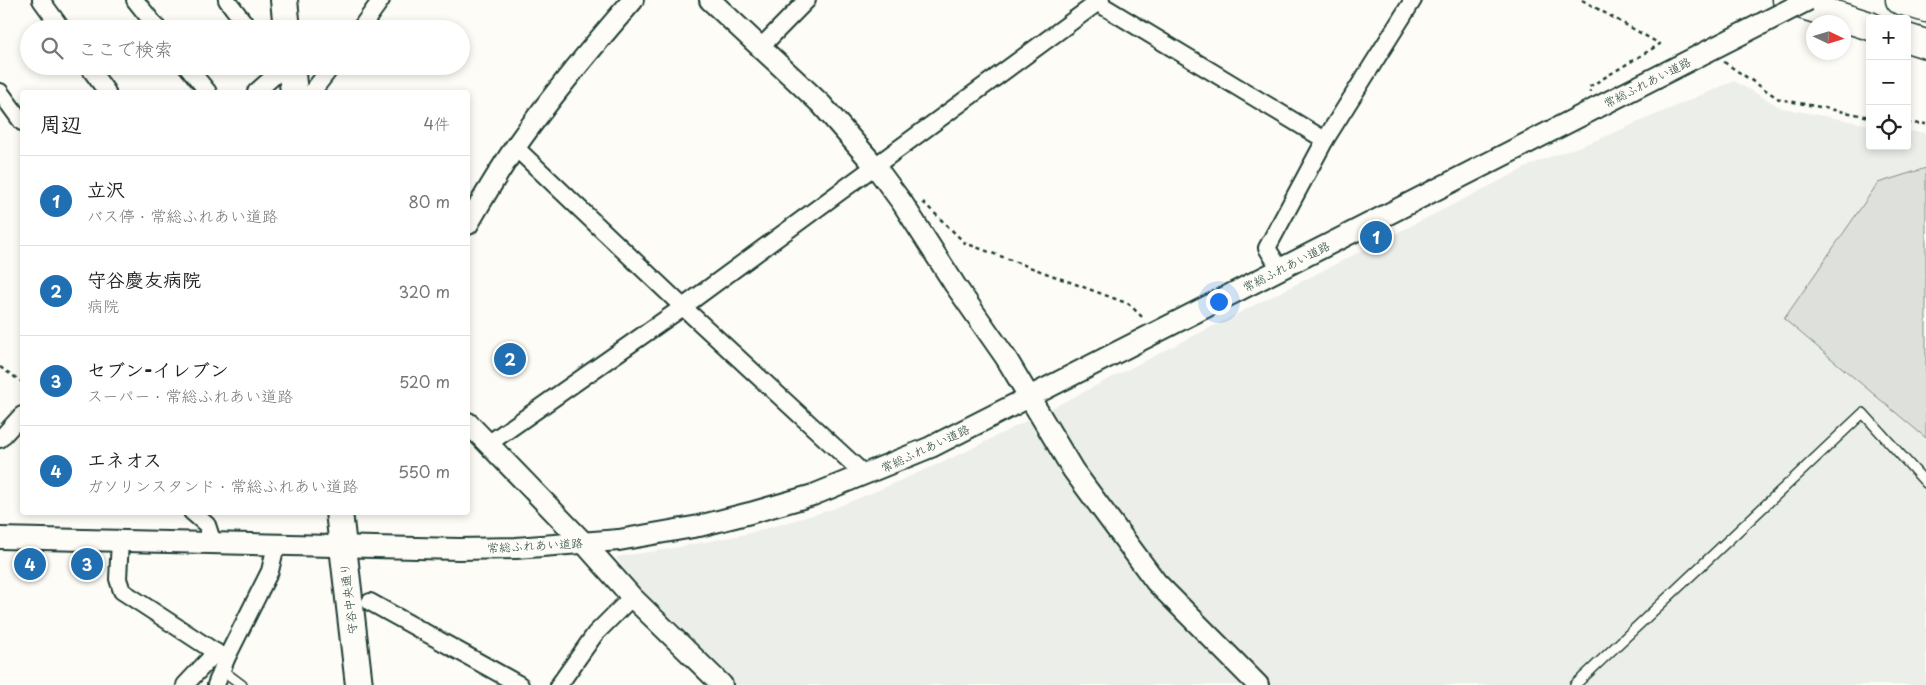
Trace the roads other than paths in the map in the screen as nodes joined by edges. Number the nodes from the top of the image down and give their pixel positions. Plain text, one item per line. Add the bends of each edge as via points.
1 (41, 0) edge
2 (136, 0) edge
3 (227, 0) edge
4 (284, 0) edge
5 (382, 0) edge
6 (633, 0) edge
7 (710, 0) edge
8 (807, 0) edge
9 (1413, 0) edge
10 (1788, 0) edge
11 (1808, 0) edge
12 (1900, 0) edge
13 (1097, 1) edge
14 (1926, 8) edge
15 (55, 20) edge
16 (151, 20) edge
17 (242, 20) edge
18 (286, 20) edge
19 (367, 20) edge
20 (1866, 25) edge
21 (1911, 39) edge
22 (1926, 44) edge
23 (761, 47) junction
24 (95, 75) edge
25 (194, 75) edge
26 (274, 75) edge
27 (292, 75) edge
28 (325, 75) edge
29 (106, 90) edge
30 (206, 90) edge
31 (258, 90) edge
32 (294, 90) edge
33 (314, 90) edge
34 (0, 92) edge
35 (20, 119) edge
36 (1324, 140) junction
37 (515, 147) junction
38 (875, 166) junction
39 (470, 221) edge
40 (1280, 269) junction
41 (683, 307) junction
42 (1029, 397) junction
43 (20, 416) edge
44 (470, 425) edge
45 (0, 439) edge
46 (488, 444) junction
47 (865, 475) junction
48 (1926, 483) edge
49 (196, 515) edge
50 (338, 515) edge
51 (0, 538) edge
52 (120, 540) junction
53 (213, 543) junction
54 (584, 543) junction
55 (276, 545) junction
56 (342, 547) junction
57 (632, 597) junction
58 (370, 602) dead end
59 (220, 666) edge
60 (185, 685) edge
61 (242, 685) edge
62 (359, 685) edge
63 (520, 685) edge
64 (559, 685) edge
65 (722, 685) edge
66 (1258, 685) edge
67 (1575, 685) edge

1 - 15 street
2 - 16 street
3 - 17 street
4 - 18 main road
5 - 19 street
6 - 37 street via 579,62
7 - 23 street
8 - 23 street
9 - 36 street
10 - 20 highway
11 - 40 street, 常総ふれあい道路, bridge
12 - 14 highway
13 - 36 street
13 - 38 street
21 - 22 highway
23 - 38 street via 821,104
24 - 29 street
25 - 30 street
26 - 31 street
27 - 32 main road
28 - 33 street
34 - 35 street
36 - 40 street via 1267,248
37 - 39 street
37 - 41 street
38 - 41 street
38 - 42 street
40 - 42 street, 常総ふれあい道路
41 - 46 street
41 - 47 street
42 - 47 street, 常総ふれあい道路 via 931,447
42 - 66 street via 1073,470 1156,582
43 - 45 street
44 - 46 street
46 - 54 street
47 - 54 street, 常総ふれあい道路 via 750,514 659,534
48 - 67 lane via 1863,414
49 - 53 street via 207,524
50 - 56 main road, 守谷中央通り
51 - 52 street, 常総ふれあい道路
52 - 53 street, 常総ふれあい道路
52 - 59 street via 118,579 122,591
53 - 55 street, 常総ふれあい道路
54 - 56 street, 常総ふれあい道路 via 468,549
54 - 57 street
55 - 56 street, 常総ふれあい道路
55 - 59 street via 270,572
56 - 62 main road, 守谷中央通り
57 - 64 street via 595,634
57 - 65 street
58 - 63 street
59 - 60 street
59 - 61 lane

